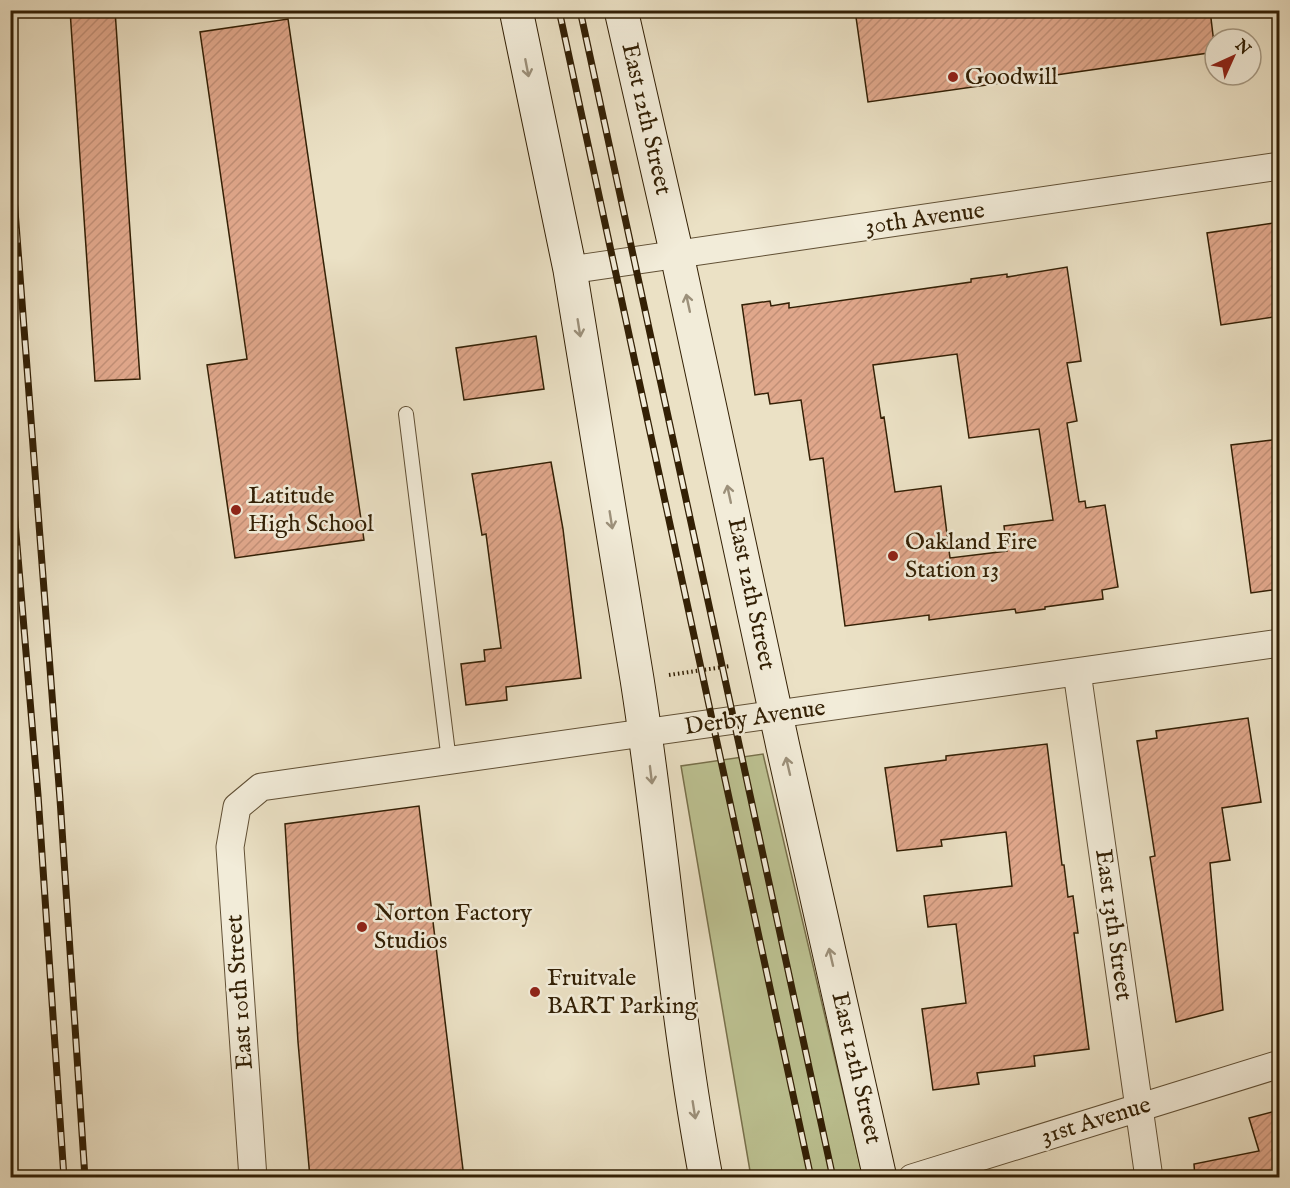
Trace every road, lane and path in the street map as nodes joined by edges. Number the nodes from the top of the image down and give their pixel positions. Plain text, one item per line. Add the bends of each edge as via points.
1 (516, 10) edge
2 (621, 10) edge
3 (1280, 166) edge
4 (677, 255) junction
5 (570, 270) junction
6 (406, 414) dead end
7 (1280, 644) edge
8 (734, 665) dead end
9 (1077, 672) junction
10 (668, 675) dead end
11 (776, 714) junction
12 (645, 733) junction
13 (449, 761) junction
14 (237, 807) joint
15 (1280, 1064) edge
16 (1139, 1108) junction
17 (706, 1168) edge
18 (253, 1178) edge
19 (880, 1178) edge
20 (912, 1178) edge
21 (1149, 1178) edge

1 -> 5 main road
2 - 4 main road, East 12th Street
3 - 4 street, 30th Avenue
4 - 5 street, 30th Avenue
11 -> 4 main road, East 12th Street
5 -> 12 main road
6 - 13 lane
7 - 9 street, Derby Avenue
8 - 10 path
9 - 11 street, Derby Avenue
9 - 16 street, East 13th Street
11 - 12 street, Derby Avenue
19 -> 11 main road, East 12th Street
12 - 13 street, Derby Avenue
12 -> 17 main road via 686,1052
13 - 14 street, Derby Avenue via 261,787
14 - 18 street, East 10th Street via 230,847
15 - 16 street, 31st Avenue
16 - 20 street, 31st Avenue
16 - 21 street, East 13th Street

